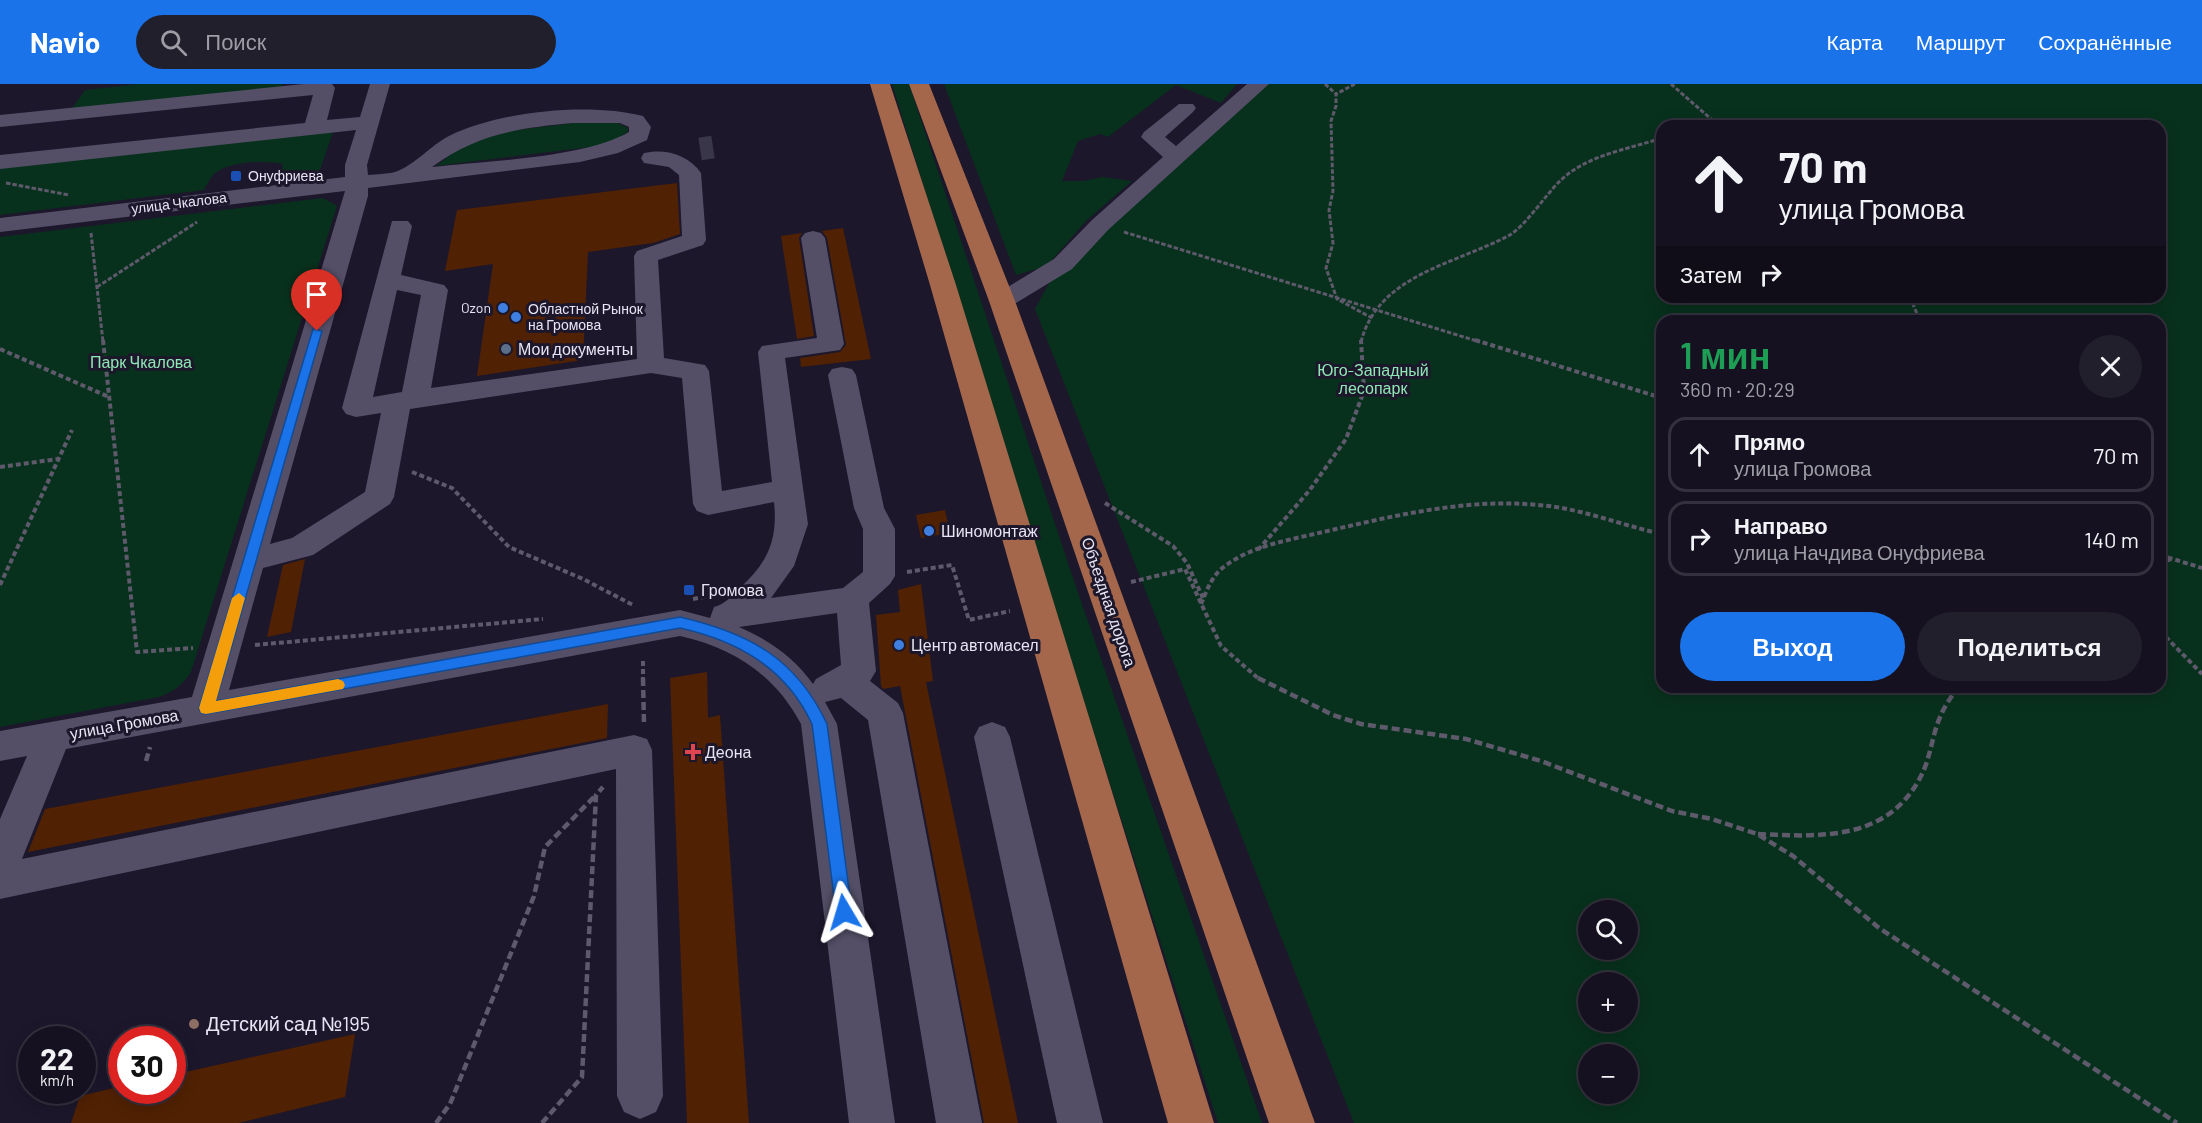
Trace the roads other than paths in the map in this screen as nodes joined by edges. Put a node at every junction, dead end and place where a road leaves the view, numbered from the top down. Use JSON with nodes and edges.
{"nodes":[{"id":1,"x":380,"y":84,"type":"edge"},
{"id":2,"x":880,"y":84,"type":"edge"},
{"id":3,"x":919,"y":84,"type":"edge"},
{"id":4,"x":1259,"y":84,"type":"edge"},
{"id":5,"x":1186,"y":108,"type":"dead end"},
{"id":6,"x":0,"y":121,"type":"edge"},
{"id":7,"x":370,"y":122,"type":"junction"},
{"id":8,"x":314,"y":128,"type":"junction"},
{"id":9,"x":696,"y":154,"type":"tunnel mouth"},
{"id":10,"x":1176,"y":157,"type":"junction"},
{"id":11,"x":652,"y":158,"type":"junction"},
{"id":12,"x":558,"y":159,"type":"junction"},
{"id":13,"x":0,"y":162,"type":"edge"},
{"id":14,"x":403,"y":177,"type":"junction"},
{"id":15,"x":357,"y":182,"type":"junction"},
{"id":16,"x":0,"y":225,"type":"edge"},
{"id":17,"x":813,"y":238,"type":"dead end"},
{"id":18,"x":374,"y":246,"type":"junction"},
{"id":19,"x":387,"y":280,"type":"junction"},
{"id":20,"x":1002,"y":301,"type":"junction"},
{"id":21,"x":651,"y":365,"type":"junction"},
{"id":22,"x":842,"y":375,"type":"dead end"},
{"id":23,"x":406,"y":401,"type":"junction"},
{"id":24,"x":788,"y":489,"type":"junction"},
{"id":25,"x":250,"y":560,"type":"junction"},
{"id":26,"x":852,"y":599,"type":"junction"},
{"id":27,"x":723,"y":605,"type":"junction"},
{"id":28,"x":682,"y":612,"type":"junction"},
{"id":29,"x":843,"y":680,"type":"junction"},
{"id":30,"x":808,"y":700,"type":"junction"},
{"id":31,"x":206,"y":708,"type":"junction"},
{"id":32,"x":53,"y":737,"type":"junction"},
{"id":33,"x":992,"y":737,"type":"dead end"},
{"id":34,"x":0,"y":746,"type":"edge"},
{"id":35,"x":0,"y":865,"type":"edge"},
{"id":36,"x":0,"y":881,"type":"edge"},
{"id":37,"x":640,"y":1096,"type":"dead end"},
{"id":38,"x":872,"y":1123,"type":"edge"},
{"id":39,"x":959,"y":1123,"type":"edge"},
{"id":40,"x":1080,"y":1123,"type":"edge"},
{"id":41,"x":1191,"y":1123,"type":"edge"},
{"id":42,"x":1292,"y":1123,"type":"edge"}],
"edges":[{"from":1,"to":7,"type":"street"},
{"from":2,"to":41,"type":"main road"},
{"from":3,"to":20,"type":"main road","name":"Объездная дорога"},
{"from":4,"to":10,"type":"street"},
{"from":5,"to":10,"type":"street"},
{"from":6,"to":8,"type":"street"},
{"from":7,"to":8,"type":"street"},
{"from":7,"to":15,"type":"street"},
{"from":8,"to":13,"type":"street"},
{"from":9,"to":11,"type":"street"},
{"from":10,"to":20,"type":"street"},
{"from":11,"to":12,"type":"street"},
{"from":11,"to":21,"type":"street"},
{"from":12,"to":14,"type":"street","name":"улица Чкалова"},
{"from":12,"to":14,"type":"street"},
{"from":14,"to":15,"type":"street","name":"улица Чкалова"},
{"from":15,"to":16,"type":"street","name":"улица Чкалова"},
{"from":15,"to":18,"type":"street"},
{"from":17,"to":24,"type":"street"},
{"from":18,"to":19,"type":"street"},
{"from":18,"to":25,"type":"street"},
{"from":19,"to":23,"type":"street"},
{"from":19,"to":23,"type":"street"},
{"from":20,"to":42,"type":"main road","name":"Объездная дорога"},
{"from":21,"to":23,"type":"street"},
{"from":21,"to":24,"type":"street"},
{"from":22,"to":26,"type":"street"},
{"from":23,"to":25,"type":"street"},
{"from":24,"to":27,"type":"street"},
{"from":25,"to":31,"type":"street"},
{"from":26,"to":27,"type":"street"},
{"from":26,"to":29,"type":"street"},
{"from":27,"to":28,"type":"street"},
{"from":28,"to":30,"type":"street","name":"улица Громова"},
{"from":28,"to":31,"type":"street","name":"улица Громова"},
{"from":29,"to":30,"type":"street"},
{"from":29,"to":39,"type":"street"},
{"from":30,"to":38,"type":"street","name":"улица Громова"},
{"from":31,"to":32,"type":"street","name":"улица Громова"},
{"from":32,"to":34,"type":"street","name":"улица Громова"},
{"from":32,"to":35,"type":"street"},
{"from":33,"to":40,"type":"street"},
{"from":36,"to":37,"type":"street"}]}
